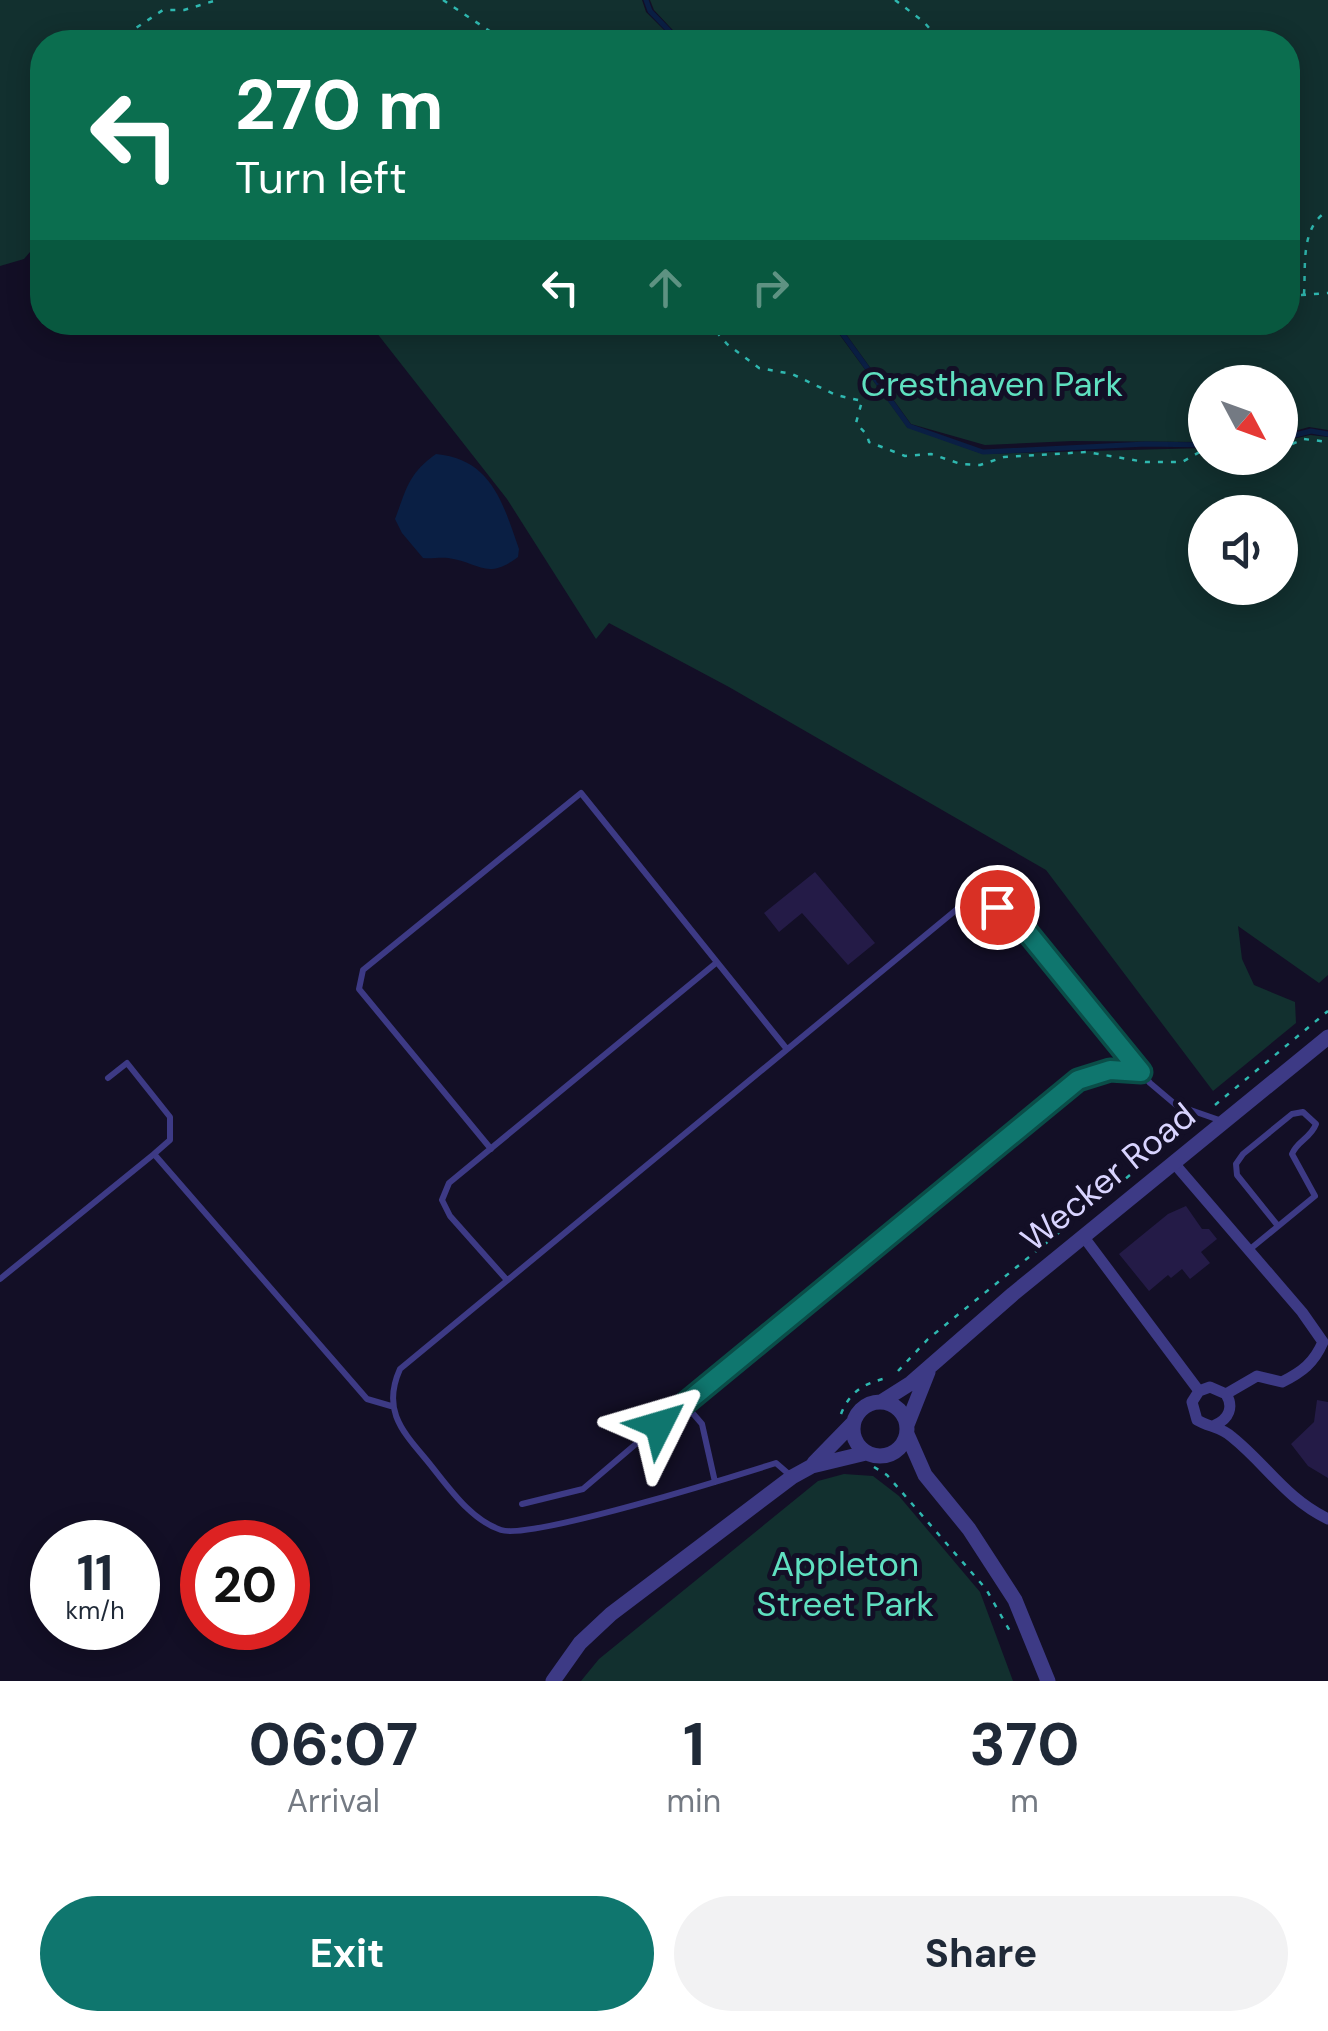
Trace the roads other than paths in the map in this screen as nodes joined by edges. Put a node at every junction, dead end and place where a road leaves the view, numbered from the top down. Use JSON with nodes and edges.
{"nodes":[{"id":1,"x":716,"y":963,"type":"junction"},
{"id":2,"x":1328,"y":1037,"type":"edge"},
{"id":3,"x":786,"y":1048,"type":"junction"},
{"id":4,"x":1141,"y":1072,"type":"junction"},
{"id":5,"x":108,"y":1078,"type":"dead end"},
{"id":6,"x":1224,"y":1122,"type":"junction"},
{"id":7,"x":490,"y":1149,"type":"junction"},
{"id":8,"x":154,"y":1154,"type":"junction"},
{"id":9,"x":1174,"y":1162,"type":"junction"},
{"id":10,"x":1278,"y":1226,"type":"junction"},
{"id":11,"x":1083,"y":1236,"type":"junction"},
{"id":12,"x":1248,"y":1251,"type":"junction"},
{"id":13,"x":0,"y":1278,"type":"edge"},
{"id":14,"x":506,"y":1278,"type":"junction"},
{"id":15,"x":929,"y":1368,"type":"junction"},
{"id":16,"x":1199,"y":1391,"type":"junction"},
{"id":17,"x":1226,"y":1394,"type":"junction"},
{"id":18,"x":881,"y":1402,"type":"junction"},
{"id":19,"x":684,"y":1404,"type":"junction"},
{"id":20,"x":391,"y":1406,"type":"junction"},
{"id":21,"x":853,"y":1423,"type":"junction"},
{"id":22,"x":1215,"y":1425,"type":"junction"},
{"id":23,"x":907,"y":1430,"type":"junction"},
{"id":24,"x":874,"y":1455,"type":"junction"},
{"id":25,"x":812,"y":1466,"type":"junction"},
{"id":26,"x":792,"y":1476,"type":"junction"},
{"id":27,"x":924,"y":1476,"type":"junction"},
{"id":28,"x":715,"y":1482,"type":"junction"},
{"id":29,"x":522,"y":1504,"type":"dead end"},
{"id":30,"x":1328,"y":1519,"type":"edge"},
{"id":31,"x":553,"y":1681,"type":"edge"},
{"id":32,"x":1048,"y":1681,"type":"edge"}],
"edges":[{"from":1,"to":3,"type":"lane"},
{"from":1,"to":7,"type":"lane"},
{"from":1,"to":7,"type":"lane"},
{"from":2,"to":6,"type":"street","name":"Wecker Road"},
{"from":3,"to":4,"type":"lane"},
{"from":3,"to":14,"type":"lane"},
{"from":4,"to":6,"type":"lane"},
{"from":4,"to":19,"type":"lane"},
{"from":5,"to":8,"type":"lane"},
{"from":6,"to":9,"type":"street","name":"Wecker Road"},
{"from":7,"to":14,"type":"lane"},
{"from":8,"to":13,"type":"lane"},
{"from":8,"to":20,"type":"lane"},
{"from":9,"to":11,"type":"street","name":"Wecker Road"},
{"from":9,"to":12,"type":"street"},
{"from":10,"to":10,"type":"lane"},
{"from":10,"to":12,"type":"lane"},
{"from":11,"to":15,"type":"street","name":"Wecker Road"},
{"from":11,"to":16,"type":"street"},
{"from":12,"to":17,"type":"street"},
{"from":14,"to":20,"type":"lane"},
{"from":15,"to":18,"type":"street","name":"Wecker Road"},
{"from":15,"to":23,"type":"street","name":"Wecker Road"},
{"from":16,"to":17,"type":"street"},
{"from":16,"to":22,"type":"street"},
{"from":17,"to":22,"type":"street"},
{"from":18,"to":21,"type":"street","name":"Wecker Road"},
{"from":18,"to":23,"type":"street"},
{"from":19,"to":28,"type":"lane"},
{"from":19,"to":29,"type":"lane"},
{"from":20,"to":28,"type":"lane"},
{"from":21,"to":24,"type":"street"},
{"from":21,"to":25,"type":"street","name":"Wecker Road"},
{"from":22,"to":30,"type":"street"},
{"from":23,"to":24,"type":"street","name":"Wecker Road"},
{"from":23,"to":27,"type":"street"},
{"from":24,"to":25,"type":"street","name":"Wecker Road"},
{"from":24,"to":27,"type":"street"},
{"from":25,"to":26,"type":"street","name":"Wecker Road"},
{"from":26,"to":28,"type":"lane"},
{"from":26,"to":31,"type":"street","name":"Wecker Road"},
{"from":27,"to":32,"type":"street"}]}
